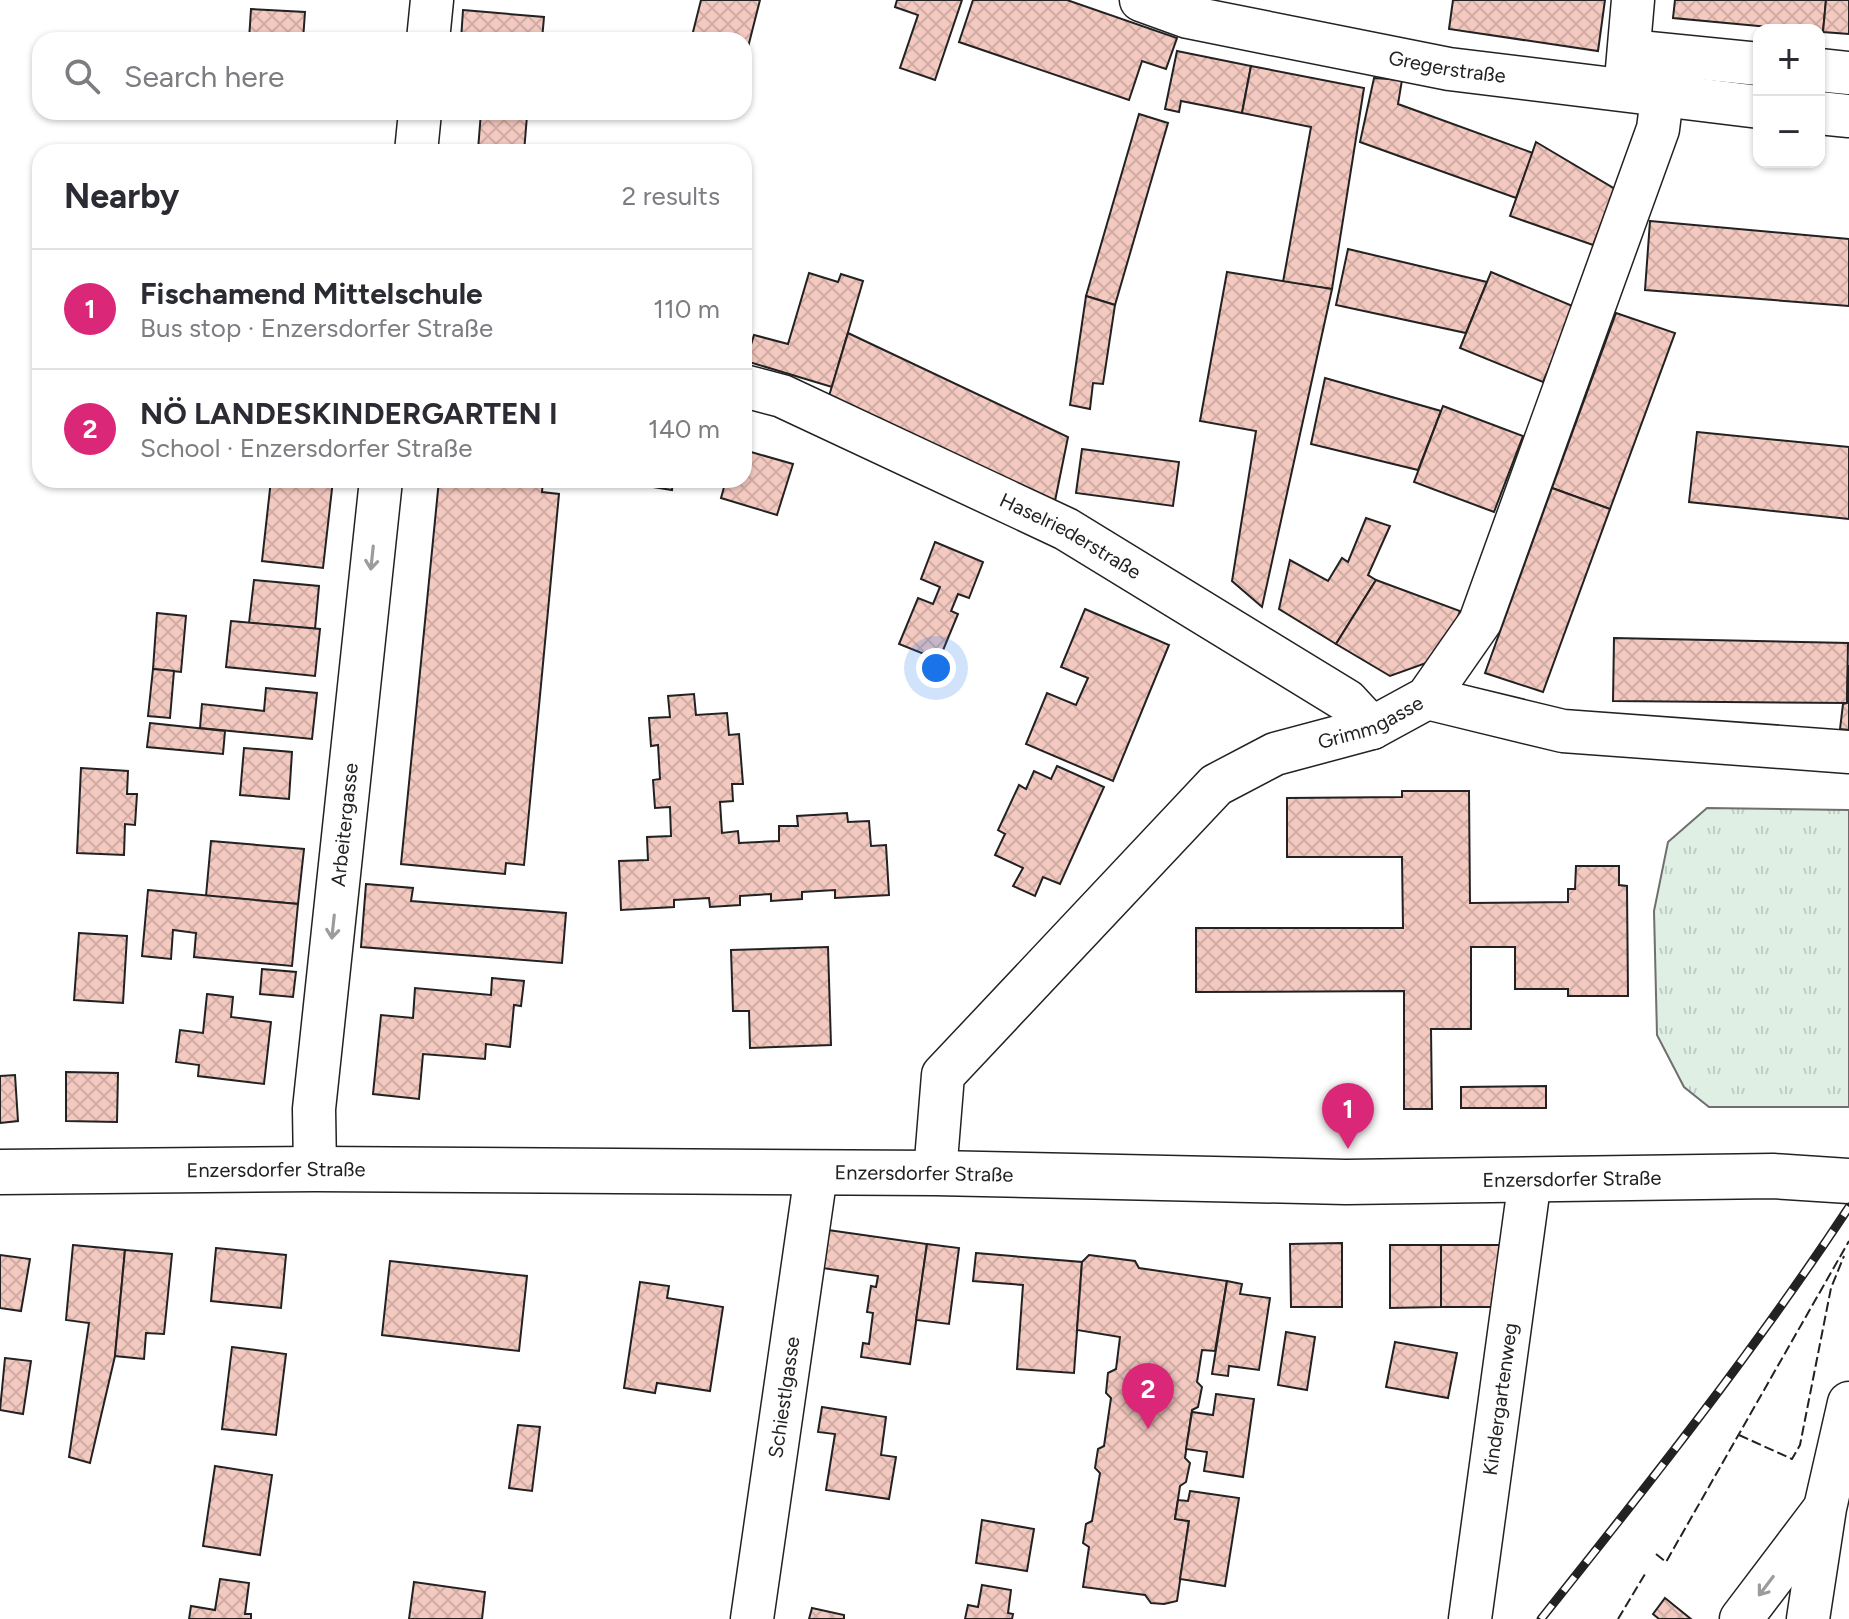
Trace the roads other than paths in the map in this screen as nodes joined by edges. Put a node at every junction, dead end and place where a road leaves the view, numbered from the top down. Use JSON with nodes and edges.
{"nodes":[{"id":1,"x":432,"y":0,"type":"edge"},
{"id":2,"x":1141,"y":0,"type":"edge"},
{"id":3,"x":1633,"y":0,"type":"edge"},
{"id":4,"x":429,"y":32,"type":"edge"},
{"id":5,"x":1629,"y":51,"type":"junction"},
{"id":6,"x":1753,"y":63,"type":"edge"},
{"id":7,"x":1825,"y":71,"type":"edge"},
{"id":8,"x":1849,"y":73,"type":"edge"},
{"id":9,"x":1644,"y":95,"type":"junction"},
{"id":10,"x":1753,"y":106,"type":"edge"},
{"id":11,"x":1825,"y":114,"type":"edge"},
{"id":12,"x":1849,"y":116,"type":"edge"},
{"id":13,"x":419,"y":120,"type":"edge"},
{"id":14,"x":417,"y":144,"type":"edge"},
{"id":15,"x":752,"y":388,"type":"edge"},
{"id":16,"x":380,"y":488,"type":"edge"},
{"id":17,"x":1427,"y":698,"type":"junction"},
{"id":18,"x":1372,"y":728,"type":"junction"},
{"id":19,"x":1849,"y":752,"type":"edge"},
{"id":20,"x":315,"y":1169,"type":"junction"},
{"id":21,"x":0,"y":1172,"type":"edge"},
{"id":22,"x":935,"y":1173,"type":"junction"},
{"id":23,"x":816,"y":1174,"type":"junction"},
{"id":24,"x":1530,"y":1179,"type":"junction"},
{"id":25,"x":1849,"y":1181,"type":"edge"},
{"id":26,"x":1849,"y":1403,"type":"edge"},
{"id":27,"x":1825,"y":1508,"type":"junction"},
{"id":28,"x":752,"y":1619,"type":"edge"},
{"id":29,"x":1470,"y":1619,"type":"edge"},
{"id":30,"x":1741,"y":1619,"type":"edge"},
{"id":31,"x":1808,"y":1619,"type":"edge"}],
"edges":[{"from":1,"to":4,"type":"street"},
{"from":2,"to":9,"type":"street","name":"Gregerstraße"},
{"from":3,"to":5,"type":"street","name":"Grimmgasse"},
{"from":5,"to":6,"type":"street"},
{"from":5,"to":9,"type":"street","name":"Grimmgasse"},
{"from":7,"to":8,"type":"street"},
{"from":9,"to":10,"type":"street","name":"Gregerstraße"},
{"from":9,"to":17,"type":"street","name":"Grimmgasse"},
{"from":11,"to":12,"type":"street"},
{"from":13,"to":14,"type":"street"},
{"from":15,"to":18,"type":"street","name":"Haselriederstraße"},
{"from":16,"to":20,"type":"street","name":"Arbeitergasse","one_way":true},
{"from":17,"to":18,"type":"street","name":"Grimmgasse"},
{"from":17,"to":19,"type":"street"},
{"from":18,"to":22,"type":"street","name":"Grimmgasse"},
{"from":20,"to":21,"type":"main road","name":"Enzersdorfer Straße"},
{"from":20,"to":23,"type":"main road","name":"Enzersdorfer Straße"},
{"from":22,"to":23,"type":"main road","name":"Enzersdorfer Straße"},
{"from":22,"to":24,"type":"main road","name":"Enzersdorfer Straße"},
{"from":23,"to":28,"type":"street","name":"Schiestlgasse"},
{"from":24,"to":25,"type":"main road","name":"Enzersdorfer Straße"},
{"from":24,"to":29,"type":"street","name":"Kindergartenweg"},
{"from":26,"to":27,"type":"street"},
{"from":27,"to":30,"type":"street","one_way":true},
{"from":27,"to":31,"type":"street"}]}
